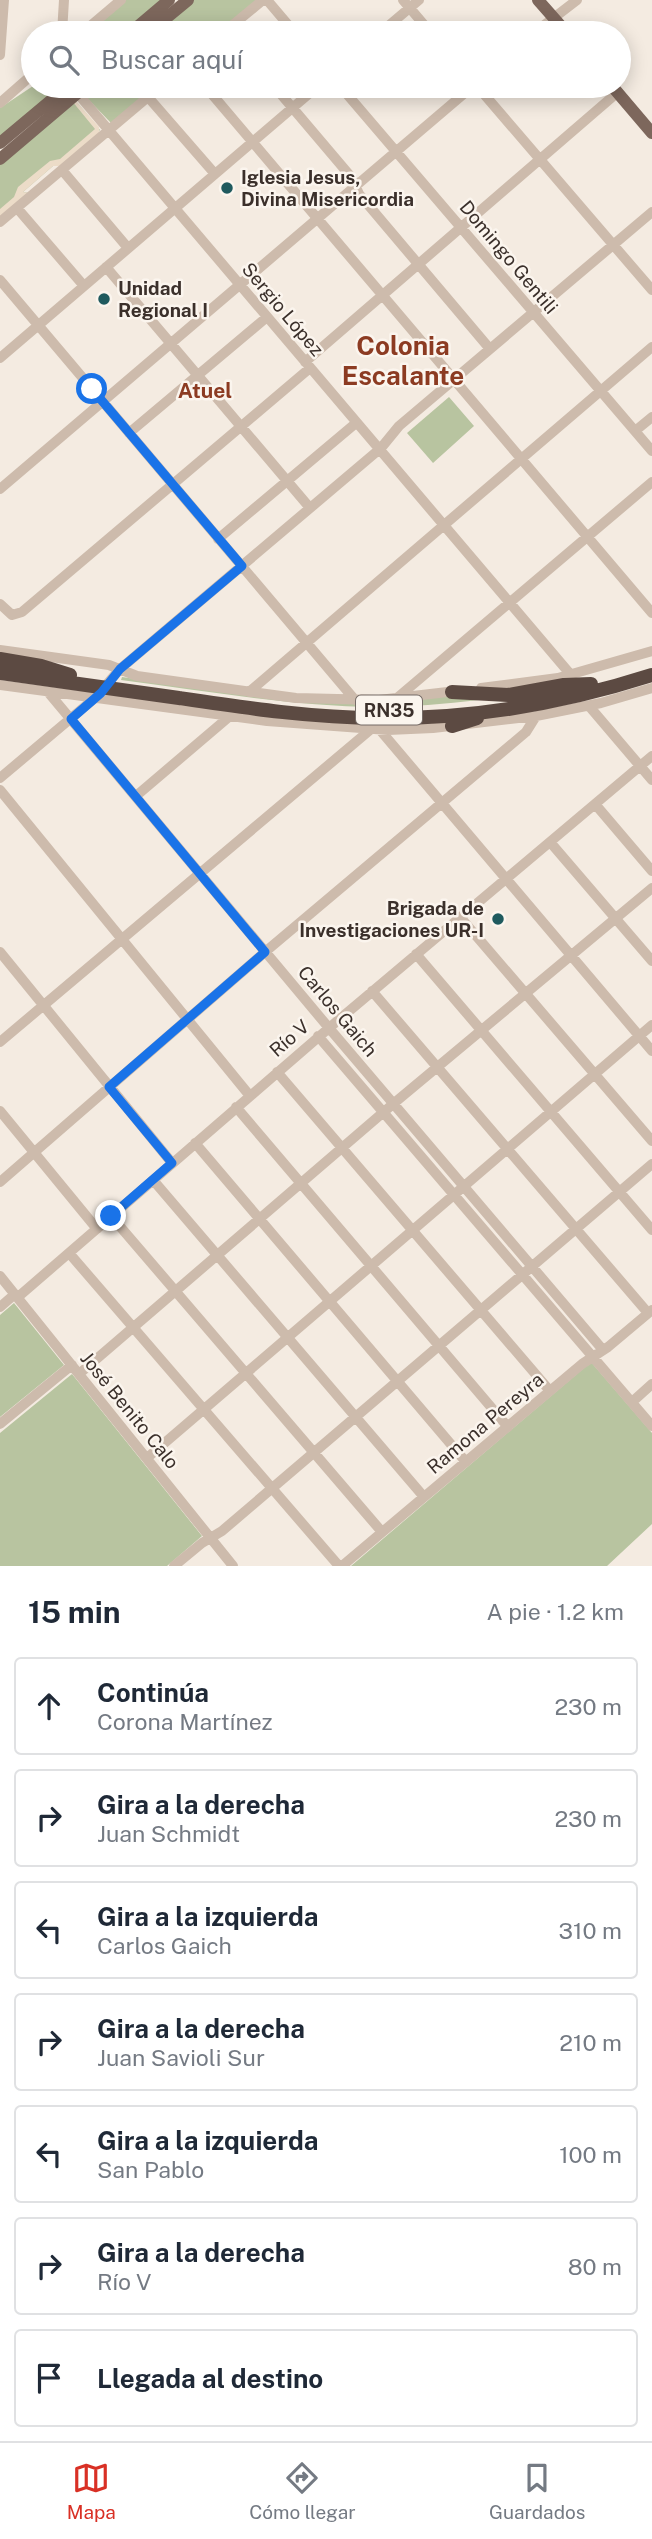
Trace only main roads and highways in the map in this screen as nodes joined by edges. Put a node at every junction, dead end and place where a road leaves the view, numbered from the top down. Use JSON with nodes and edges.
{"nodes":[{"id":1,"x":169,"y":0,"type":"edge"},
{"id":2,"x":188,"y":0,"type":"edge"},
{"id":3,"x":538,"y":0,"type":"edge"},
{"id":4,"x":144,"y":21,"type":"edge"},
{"id":5,"x":163,"y":21,"type":"edge"},
{"id":6,"x":557,"y":21,"type":"edge"},
{"id":7,"x":62,"y":98,"type":"edge"},
{"id":8,"x":65,"y":98,"type":"edge"},
{"id":9,"x":623,"y":98,"type":"edge"},
{"id":10,"x":652,"y":132,"type":"edge"},
{"id":11,"x":0,"y":143,"type":"edge"},
{"id":12,"x":0,"y":159,"type":"edge"},
{"id":13,"x":0,"y":659,"type":"edge"},
{"id":14,"x":0,"y":665,"type":"edge"},
{"id":15,"x":652,"y":667,"type":"edge"},
{"id":16,"x":70,"y":675,"type":"junction"},
{"id":17,"x":652,"y":675,"type":"edge"},
{"id":18,"x":0,"y":676,"type":"edge"},
{"id":19,"x":108,"y":684,"type":"junction"},
{"id":20,"x":591,"y":684,"type":"junction"},
{"id":21,"x":452,"y":692,"type":"road end"},
{"id":22,"x":141,"y":693,"type":"junction"},
{"id":23,"x":550,"y":701,"type":"junction"},
{"id":24,"x":267,"y":721,"type":"road end"},
{"id":25,"x":452,"y":726,"type":"road end"}],
"edges":[{"from":1,"to":4,"type":"main road"},
{"from":2,"to":5,"type":"main road"},
{"from":3,"to":6,"type":"main road"},
{"from":7,"to":11,"type":"main road"},
{"from":8,"to":12,"type":"main road"},
{"from":9,"to":10,"type":"main road"},
{"from":13,"to":16,"type":"highway"},
{"from":14,"to":16,"type":"highway","number":"RN35"},
{"from":15,"to":20,"type":"highway","number":"RN35"},
{"from":16,"to":19,"type":"highway","number":"RN35"},
{"from":17,"to":23,"type":"highway","number":"RN35"},
{"from":18,"to":19,"type":"highway","number":"RN35"},
{"from":19,"to":20,"type":"highway","number":"RN35"},
{"from":19,"to":22,"type":"highway","number":"RN35"},
{"from":20,"to":21,"type":"highway"},
{"from":22,"to":23,"type":"highway","number":"RN35"},
{"from":22,"to":24,"type":"highway"},
{"from":23,"to":25,"type":"highway"}]}
